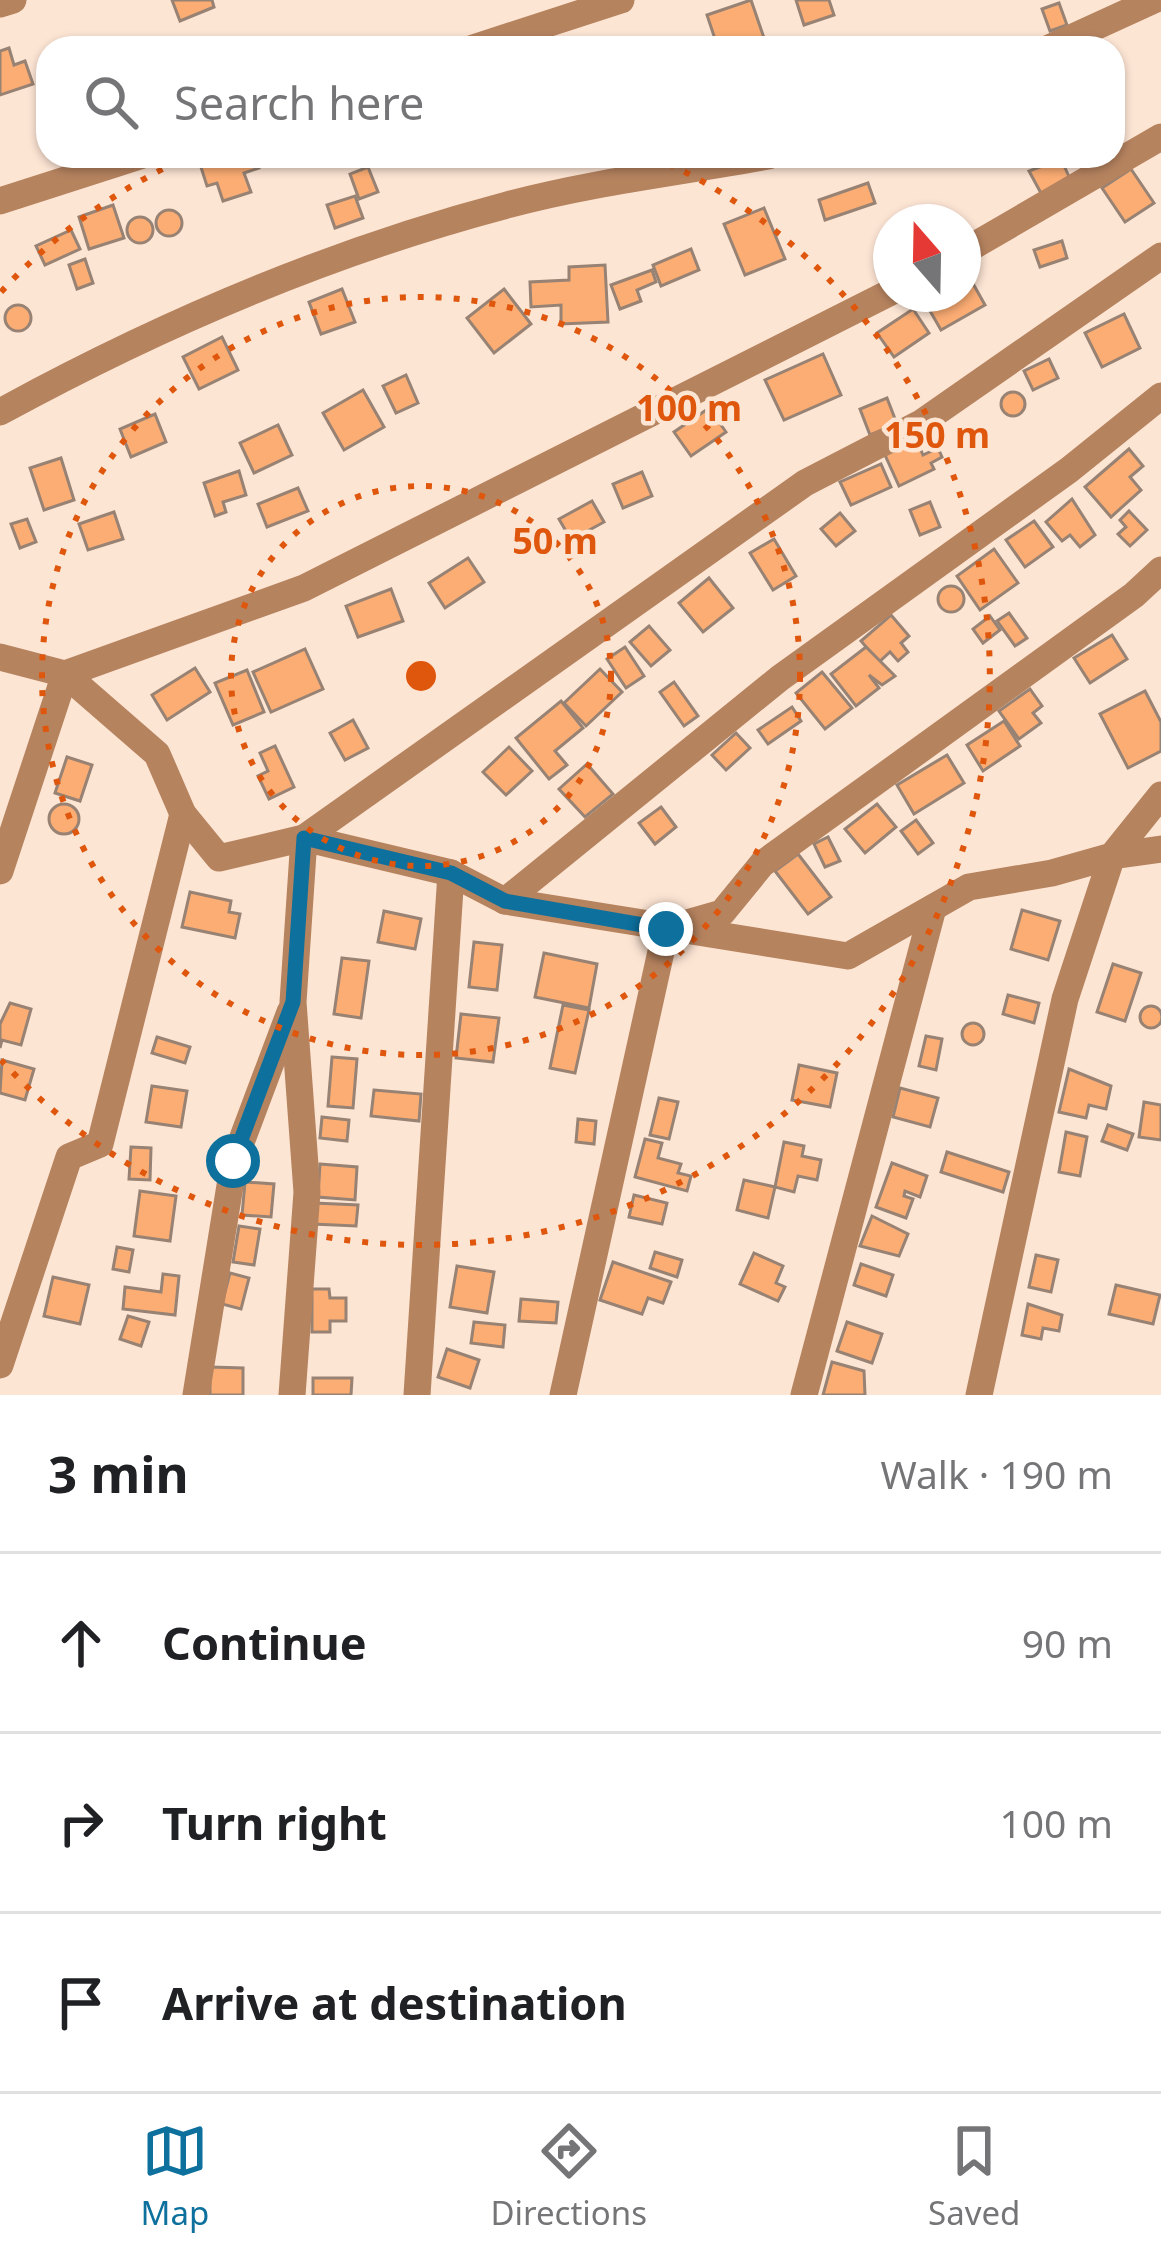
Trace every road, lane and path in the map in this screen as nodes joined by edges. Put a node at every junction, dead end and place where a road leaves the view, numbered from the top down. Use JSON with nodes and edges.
{"nodes":[{"id":1,"x":13,"y":0,"type":"edge"},
{"id":2,"x":622,"y":0,"type":"edge"},
{"id":3,"x":1154,"y":0,"type":"edge"},
{"id":4,"x":0,"y":4,"type":"edge"},
{"id":5,"x":510,"y":36,"type":"edge"},
{"id":6,"x":1075,"y":36,"type":"edge"},
{"id":7,"x":1161,"y":137,"type":"edge"},
{"id":8,"x":1125,"y":158,"type":"edge"},
{"id":9,"x":103,"y":168,"type":"edge"},
{"id":10,"x":703,"y":168,"type":"edge"},
{"id":11,"x":1108,"y":168,"type":"edge"},
{"id":12,"x":0,"y":201,"type":"edge"},
{"id":13,"x":981,"y":242,"type":"edge"},
{"id":14,"x":1161,"y":256,"type":"edge"},
{"id":15,"x":873,"y":301,"type":"edge"},
{"id":16,"x":1161,"y":396,"type":"edge"},
{"id":17,"x":0,"y":412,"type":"edge"},
{"id":18,"x":1161,"y":570,"type":"edge"},
{"id":19,"x":0,"y":657,"type":"edge"},
{"id":20,"x":65,"y":674,"type":"junction"},
{"id":21,"x":1161,"y":795,"type":"edge"},
{"id":22,"x":183,"y":814,"type":"junction"},
{"id":23,"x":304,"y":838,"type":"junction"},
{"id":24,"x":1161,"y":849,"type":"edge"},
{"id":25,"x":1112,"y":856,"type":"junction"},
{"id":26,"x":0,"y":871,"type":"edge"},
{"id":27,"x":451,"y":873,"type":"junction"},
{"id":28,"x":505,"y":901,"type":"junction"},
{"id":29,"x":933,"y":908,"type":"junction"},
{"id":30,"x":666,"y":929,"type":"junction"},
{"id":31,"x":293,"y":1002,"type":"junction"},
{"id":32,"x":0,"y":1365,"type":"edge"},
{"id":33,"x":196,"y":1395,"type":"edge"},
{"id":34,"x":292,"y":1395,"type":"edge"},
{"id":35,"x":417,"y":1395,"type":"edge"},
{"id":36,"x":563,"y":1395,"type":"edge"},
{"id":37,"x":804,"y":1395,"type":"edge"},
{"id":38,"x":979,"y":1395,"type":"edge"}],
"edges":[{"from":1,"to":4,"type":"street"},
{"from":2,"to":5,"type":"street"},
{"from":3,"to":6,"type":"street"},
{"from":7,"to":8,"type":"street"},
{"from":9,"to":12,"type":"street"},
{"from":10,"to":17,"type":"street"},
{"from":11,"to":13,"type":"street"},
{"from":14,"to":23,"type":"street"},
{"from":15,"to":20,"type":"street"},
{"from":16,"to":28,"type":"street"},
{"from":18,"to":30,"type":"street"},
{"from":19,"to":20,"type":"street"},
{"from":20,"to":22,"type":"street"},
{"from":20,"to":26,"type":"street"},
{"from":21,"to":25,"type":"street"},
{"from":22,"to":23,"type":"street"},
{"from":22,"to":32,"type":"street"},
{"from":23,"to":27,"type":"street"},
{"from":23,"to":31,"type":"street"},
{"from":24,"to":25,"type":"street"},
{"from":25,"to":29,"type":"street"},
{"from":25,"to":38,"type":"street"},
{"from":27,"to":28,"type":"street"},
{"from":27,"to":35,"type":"street"},
{"from":28,"to":30,"type":"street"},
{"from":29,"to":30,"type":"street"},
{"from":29,"to":37,"type":"street"},
{"from":30,"to":36,"type":"street"},
{"from":31,"to":33,"type":"street"},
{"from":31,"to":34,"type":"street"}]}
